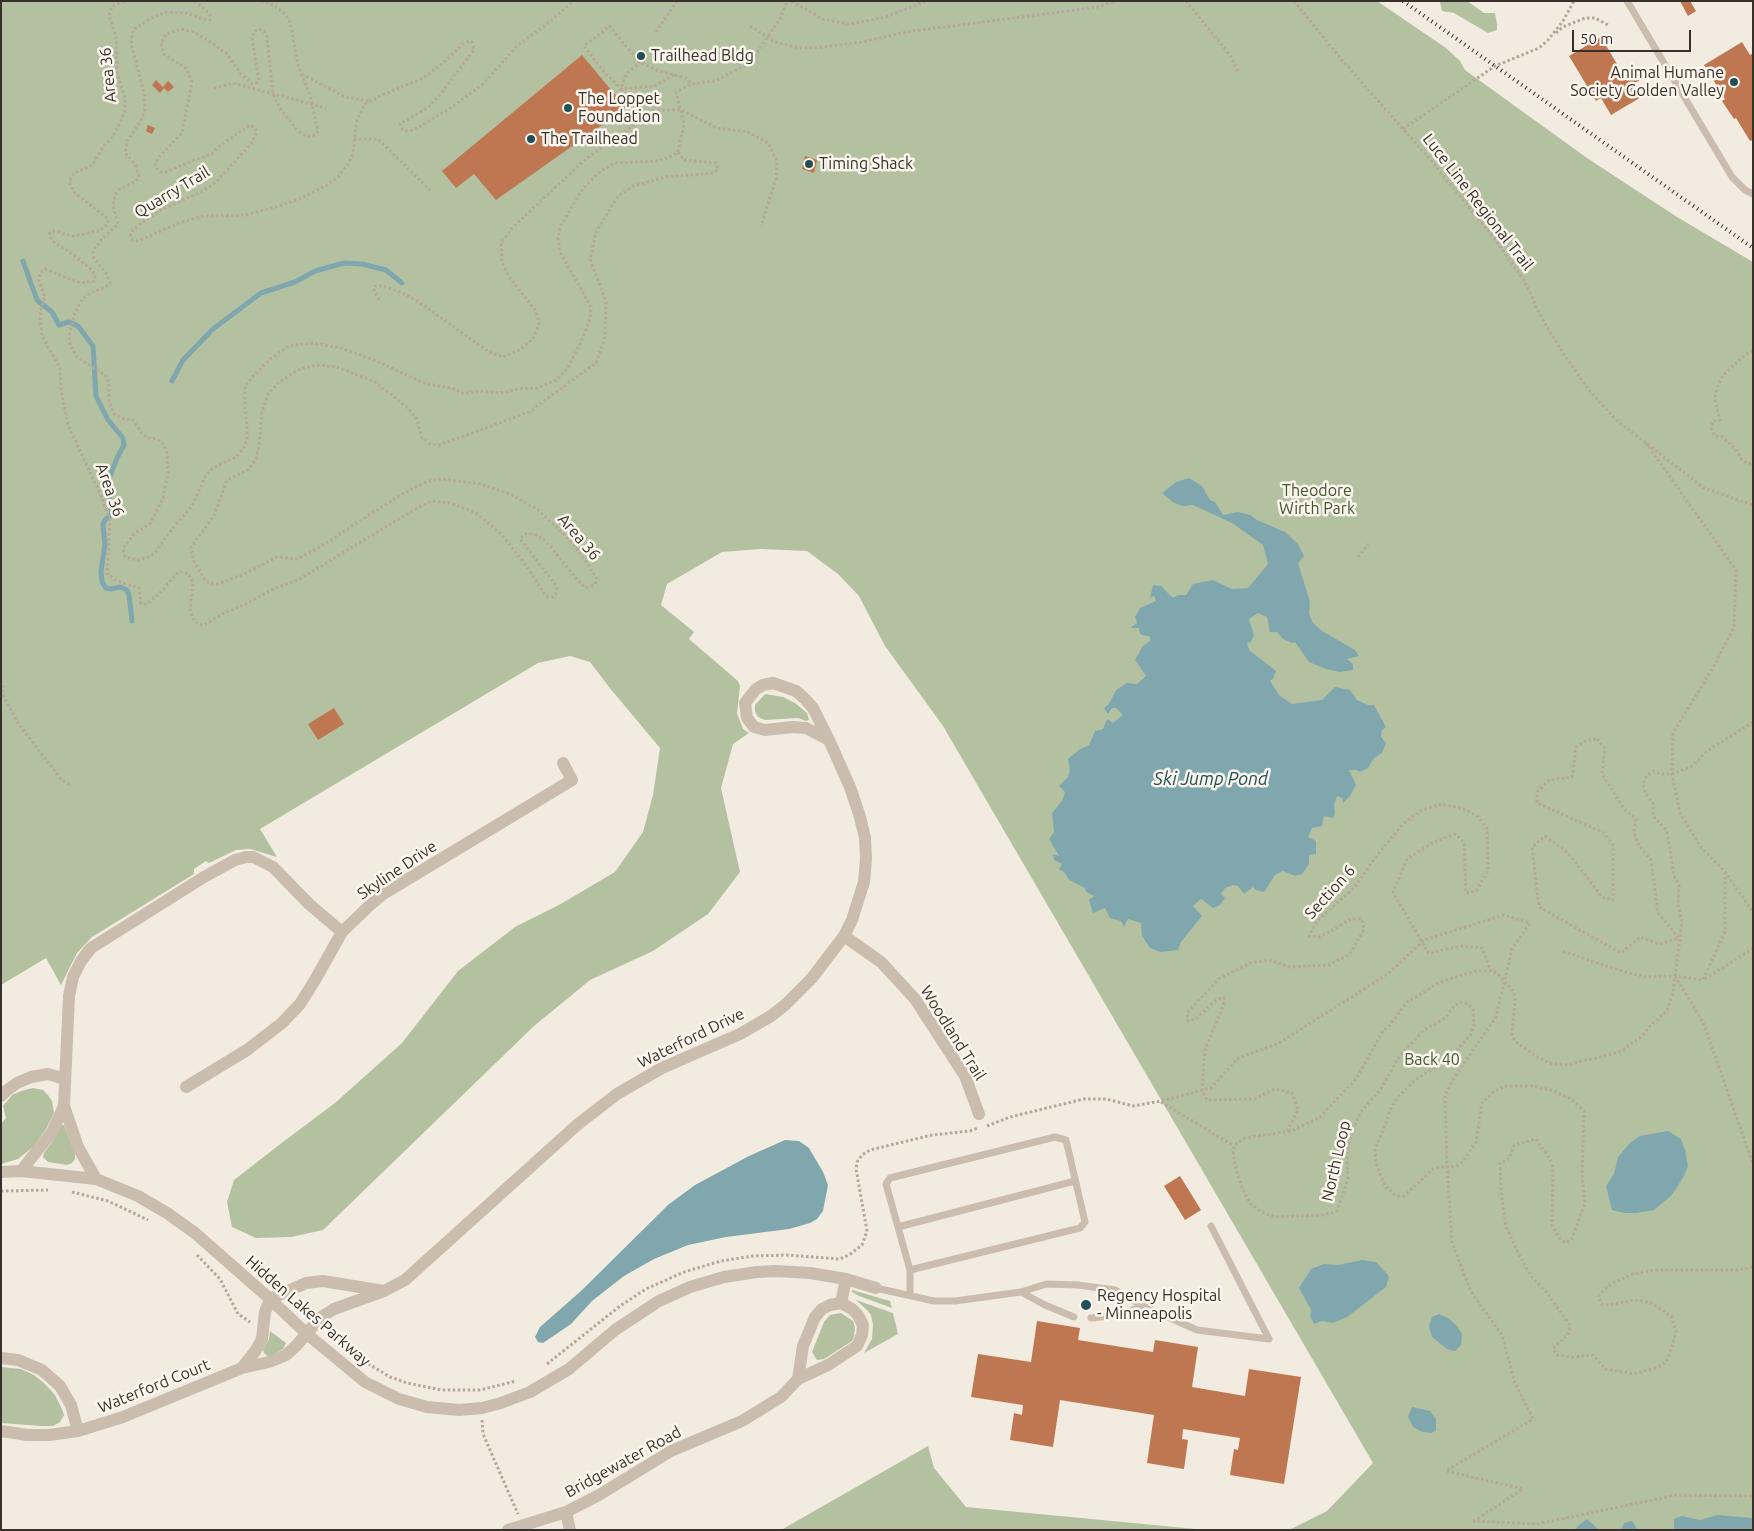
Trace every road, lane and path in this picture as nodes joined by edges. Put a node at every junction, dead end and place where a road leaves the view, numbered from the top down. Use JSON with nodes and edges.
{"nodes":[{"id":1,"x":124,"y":1,"type":"edge"},
{"id":2,"x":195,"y":1,"type":"edge"},
{"id":3,"x":261,"y":1,"type":"edge"},
{"id":4,"x":573,"y":1,"type":"edge"},
{"id":5,"x":677,"y":1,"type":"edge"},
{"id":6,"x":787,"y":1,"type":"edge"},
{"id":7,"x":792,"y":1,"type":"edge"},
{"id":8,"x":926,"y":1,"type":"edge"},
{"id":9,"x":1115,"y":1,"type":"edge"},
{"id":10,"x":1186,"y":1,"type":"edge"},
{"id":11,"x":1294,"y":1,"type":"edge"},
{"id":12,"x":1574,"y":1,"type":"edge"},
{"id":13,"x":1627,"y":1,"type":"edge"},
{"id":14,"x":750,"y":26,"type":"dead end"},
{"id":15,"x":1610,"y":26,"type":"dead end"},
{"id":16,"x":656,"y":32,"type":"dead end"},
{"id":17,"x":767,"y":38,"type":"junction"},
{"id":18,"x":1548,"y":40,"type":"junction"},
{"id":19,"x":642,"y":61,"type":"junction"},
{"id":20,"x":1238,"y":72,"type":"dead end"},
{"id":21,"x":301,"y":74,"type":"junction"},
{"id":22,"x":674,"y":75,"type":"junction"},
{"id":23,"x":692,"y":84,"type":"junction"},
{"id":24,"x":214,"y":88,"type":"dead end"},
{"id":25,"x":621,"y":89,"type":"junction"},
{"id":26,"x":273,"y":94,"type":"junction"},
{"id":27,"x":370,"y":101,"type":"junction"},
{"id":28,"x":312,"y":104,"type":"junction"},
{"id":29,"x":326,"y":108,"type":"dead end"},
{"id":30,"x":680,"y":110,"type":"junction"},
{"id":31,"x":645,"y":118,"type":"junction"},
{"id":32,"x":1403,"y":129,"type":"junction"},
{"id":33,"x":354,"y":139,"type":"junction"},
{"id":34,"x":678,"y":152,"type":"junction"},
{"id":35,"x":431,"y":191,"type":"dead end"},
{"id":36,"x":1753,"y":194,"type":"edge"},
{"id":37,"x":760,"y":226,"type":"dead end"},
{"id":38,"x":379,"y":300,"type":"dead end"},
{"id":39,"x":1753,"y":351,"type":"edge"},
{"id":40,"x":1643,"y":440,"type":"junction"},
{"id":41,"x":1753,"y":462,"type":"edge"},
{"id":42,"x":1753,"y":505,"type":"edge"},
{"id":43,"x":1368,"y":544,"type":"dead end"},
{"id":44,"x":1358,"y":557,"type":"dead end"},
{"id":45,"x":1753,"y":634,"type":"edge"},
{"id":46,"x":1753,"y":643,"type":"edge"},
{"id":47,"x":1,"y":680,"type":"edge"},
{"id":48,"x":1,"y":697,"type":"edge"},
{"id":49,"x":7,"y":703,"type":"junction"},
{"id":50,"x":1753,"y":722,"type":"edge"},
{"id":51,"x":829,"y":740,"type":"junction"},
{"id":52,"x":563,"y":763,"type":"dead end"},
{"id":53,"x":1672,"y":774,"type":"junction"},
{"id":54,"x":72,"y":786,"type":"dead end"},
{"id":55,"x":1725,"y":872,"type":"junction"},
{"id":56,"x":1753,"y":912,"type":"edge"},
{"id":57,"x":342,"y":932,"type":"junction"},
{"id":58,"x":844,"y":936,"type":"junction"},
{"id":59,"x":1679,"y":938,"type":"junction"},
{"id":60,"x":1753,"y":948,"type":"edge"},
{"id":61,"x":1563,"y":952,"type":"dead end"},
{"id":62,"x":1491,"y":971,"type":"junction"},
{"id":63,"x":1674,"y":976,"type":"junction"},
{"id":64,"x":1703,"y":980,"type":"junction"},
{"id":65,"x":1504,"y":981,"type":"junction"},
{"id":66,"x":65,"y":1079,"type":"junction"},
{"id":67,"x":186,"y":1087,"type":"dead end"},
{"id":68,"x":1202,"y":1091,"type":"junction"},
{"id":69,"x":1,"y":1096,"type":"edge"},
{"id":70,"x":1160,"y":1102,"type":"junction"},
{"id":71,"x":64,"y":1106,"type":"junction"},
{"id":72,"x":979,"y":1114,"type":"dead end"},
{"id":73,"x":992,"y":1124,"type":"dead end"},
{"id":74,"x":1286,"y":1132,"type":"junction"},
{"id":75,"x":1234,"y":1146,"type":"junction"},
{"id":76,"x":1753,"y":1164,"type":"edge"},
{"id":77,"x":1447,"y":1167,"type":"junction"},
{"id":78,"x":21,"y":1171,"type":"junction"},
{"id":79,"x":1,"y":1172,"type":"edge"},
{"id":80,"x":96,"y":1180,"type":"junction"},
{"id":81,"x":1075,"y":1181,"type":"junction"},
{"id":82,"x":1,"y":1190,"type":"edge"},
{"id":83,"x":58,"y":1190,"type":"dead end"},
{"id":84,"x":65,"y":1191,"type":"dead end"},
{"id":85,"x":154,"y":1223,"type":"dead end"},
{"id":86,"x":1212,"y":1226,"type":"dead end"},
{"id":87,"x":898,"y":1228,"type":"junction"},
{"id":88,"x":193,"y":1251,"type":"dead end"},
{"id":89,"x":1753,"y":1267,"type":"edge"},
{"id":90,"x":910,"y":1270,"type":"junction"},
{"id":91,"x":846,"y":1279,"type":"junction"},
{"id":92,"x":876,"y":1288,"type":"joint"},
{"id":93,"x":384,"y":1291,"type":"junction"},
{"id":94,"x":1022,"y":1292,"type":"junction"},
{"id":95,"x":910,"y":1296,"type":"junction"},
{"id":96,"x":270,"y":1299,"type":"junction"},
{"id":97,"x":841,"y":1303,"type":"junction"},
{"id":98,"x":1142,"y":1306,"type":"junction"},
{"id":99,"x":1074,"y":1317,"type":"dead end"},
{"id":100,"x":1091,"y":1318,"type":"dead end"},
{"id":101,"x":264,"y":1326,"type":"junction"},
{"id":102,"x":306,"y":1334,"type":"junction"},
{"id":103,"x":1,"y":1358,"type":"edge"},
{"id":104,"x":242,"y":1368,"type":"junction"},
{"id":105,"x":798,"y":1378,"type":"junction"},
{"id":106,"x":480,"y":1390,"type":"dead end"},
{"id":107,"x":482,"y":1408,"type":"junction"},
{"id":108,"x":1,"y":1431,"type":"edge"},
{"id":109,"x":78,"y":1431,"type":"junction"},
{"id":110,"x":1753,"y":1496,"type":"edge"},
{"id":111,"x":566,"y":1512,"type":"junction"},
{"id":112,"x":527,"y":1526,"type":"edge"},
{"id":113,"x":508,"y":1530,"type":"edge"},
{"id":114,"x":570,"y":1530,"type":"edge"}],
"edges":[{"from":1,"to":34,"type":"path","name":"Area 36"},
{"from":2,"to":34,"type":"path","name":"Area 36"},
{"from":3,"to":21,"type":"path"},
{"from":4,"to":27,"type":"path"},
{"from":5,"to":16,"type":"path"},
{"from":6,"to":17,"type":"path"},
{"from":7,"to":8,"type":"path"},
{"from":9,"to":17,"type":"path"},
{"from":10,"to":20,"type":"path"},
{"from":11,"to":32,"type":"path","name":"Luce Line Regional Trail"},
{"from":12,"to":18,"type":"path"},
{"from":13,"to":36,"type":"lane"},
{"from":14,"to":17,"type":"path"},
{"from":15,"to":18,"type":"path"},
{"from":17,"to":23,"type":"path"},
{"from":18,"to":32,"type":"path"},
{"from":19,"to":22,"type":"path"},
{"from":19,"to":25,"type":"path"},
{"from":19,"to":25,"type":"path"},
{"from":21,"to":27,"type":"path"},
{"from":21,"to":28,"type":"path","name":"Quarry Trail"},
{"from":22,"to":23,"type":"path"},
{"from":22,"to":25,"type":"path"},
{"from":23,"to":30,"type":"path"},
{"from":24,"to":26,"type":"path"},
{"from":25,"to":31,"type":"path"},
{"from":26,"to":28,"type":"path"},
{"from":26,"to":28,"type":"path","name":"Quarry Trail"},
{"from":26,"to":33,"type":"path","name":"Quarry Trail"},
{"from":27,"to":33,"type":"path","name":"Quarry Trail"},
{"from":28,"to":29,"type":"path"},
{"from":30,"to":31,"type":"path"},
{"from":30,"to":34,"type":"path"},
{"from":30,"to":37,"type":"path"},
{"from":31,"to":38,"type":"path"},
{"from":32,"to":40,"type":"path","name":"Luce Line Regional Trail"},
{"from":33,"to":35,"type":"path"},
{"from":39,"to":41,"type":"path"},
{"from":40,"to":42,"type":"path","name":"Luce Line Regional Trail"},
{"from":40,"to":53,"type":"path"},
{"from":43,"to":44,"type":"path"},
{"from":45,"to":46,"type":"path"},
{"from":47,"to":49,"type":"path"},
{"from":48,"to":49,"type":"path"},
{"from":49,"to":54,"type":"path"},
{"from":50,"to":53,"type":"path"},
{"from":51,"to":51,"type":"street","name":"Waterford Drive"},
{"from":51,"to":58,"type":"street","name":"Waterford Drive"},
{"from":52,"to":57,"type":"street","name":"Skyline Drive"},
{"from":53,"to":55,"type":"path"},
{"from":53,"to":59,"type":"path"},
{"from":55,"to":56,"type":"path"},
{"from":55,"to":64,"type":"path"},
{"from":57,"to":66,"type":"street"},
{"from":57,"to":67,"type":"street","name":"Skyline Drive"},
{"from":58,"to":72,"type":"street","name":"Woodland Trail"},
{"from":58,"to":93,"type":"street","name":"Waterford Drive"},
{"from":59,"to":59,"type":"path"},
{"from":59,"to":63,"type":"path"},
{"from":60,"to":64,"type":"path"},
{"from":61,"to":63,"type":"path"},
{"from":62,"to":65,"type":"path"},
{"from":62,"to":68,"type":"path","name":"Section 6","bridge":true},
{"from":62,"to":74,"type":"path","name":"North Loop"},
{"from":63,"to":64,"type":"path"},
{"from":63,"to":65,"type":"path"},
{"from":63,"to":76,"type":"path"},
{"from":65,"to":68,"type":"path"},
{"from":65,"to":77,"type":"path"},
{"from":66,"to":69,"type":"street"},
{"from":66,"to":71,"type":"street"},
{"from":68,"to":70,"type":"path"},
{"from":68,"to":74,"type":"path"},
{"from":70,"to":73,"type":"path"},
{"from":70,"to":75,"type":"path"},
{"from":71,"to":78,"type":"street"},
{"from":71,"to":80,"type":"street"},
{"from":74,"to":75,"type":"path","name":"North Loop"},
{"from":75,"to":77,"type":"path","name":"North Loop"},
{"from":77,"to":89,"type":"path","name":"North Loop"},
{"from":77,"to":110,"type":"path"},
{"from":78,"to":79,"type":"street","name":"Hidden Lakes Parkway"},
{"from":78,"to":80,"type":"street","name":"Hidden Lakes Parkway"},
{"from":80,"to":96,"type":"street","name":"Hidden Lakes Parkway"},
{"from":81,"to":87,"type":"lane"},
{"from":81,"to":87,"type":"lane"},
{"from":81,"to":90,"type":"lane"},
{"from":82,"to":83,"type":"path"},
{"from":84,"to":85,"type":"path"},
{"from":86,"to":98,"type":"lane"},
{"from":87,"to":90,"type":"lane"},
{"from":88,"to":101,"type":"path"},
{"from":90,"to":95,"type":"lane"},
{"from":91,"to":92,"type":"street","name":"Hidden Lakes Parkway"},
{"from":91,"to":97,"type":"street"},
{"from":91,"to":107,"type":"street","name":"Hidden Lakes Parkway"},
{"from":92,"to":95,"type":"lane"},
{"from":93,"to":96,"type":"street"},
{"from":93,"to":102,"type":"street","name":"Waterford Drive"},
{"from":94,"to":95,"type":"lane"},
{"from":94,"to":98,"type":"lane"},
{"from":94,"to":99,"type":"lane"},
{"from":96,"to":101,"type":"street"},
{"from":96,"to":102,"type":"street","name":"Hidden Lakes Parkway"},
{"from":97,"to":105,"type":"street"},
{"from":97,"to":105,"type":"street","name":"Bridgewater Road"},
{"from":98,"to":100,"type":"lane"},
{"from":101,"to":104,"type":"street"},
{"from":102,"to":104,"type":"street","name":"Waterford Court"},
{"from":102,"to":107,"type":"street","name":"Hidden Lakes Parkway"},
{"from":103,"to":109,"type":"street"},
{"from":104,"to":109,"type":"street","name":"Waterford Court"},
{"from":105,"to":111,"type":"street","name":"Bridgewater Road"},
{"from":106,"to":107,"type":"path"},
{"from":107,"to":112,"type":"path"},
{"from":108,"to":109,"type":"street","name":"Waterford Court"},
{"from":111,"to":112,"type":"street","name":"Bridgewater Road"},
{"from":111,"to":114,"type":"street"},
{"from":112,"to":113,"type":"street","name":"Bridgewater Road"}]}
